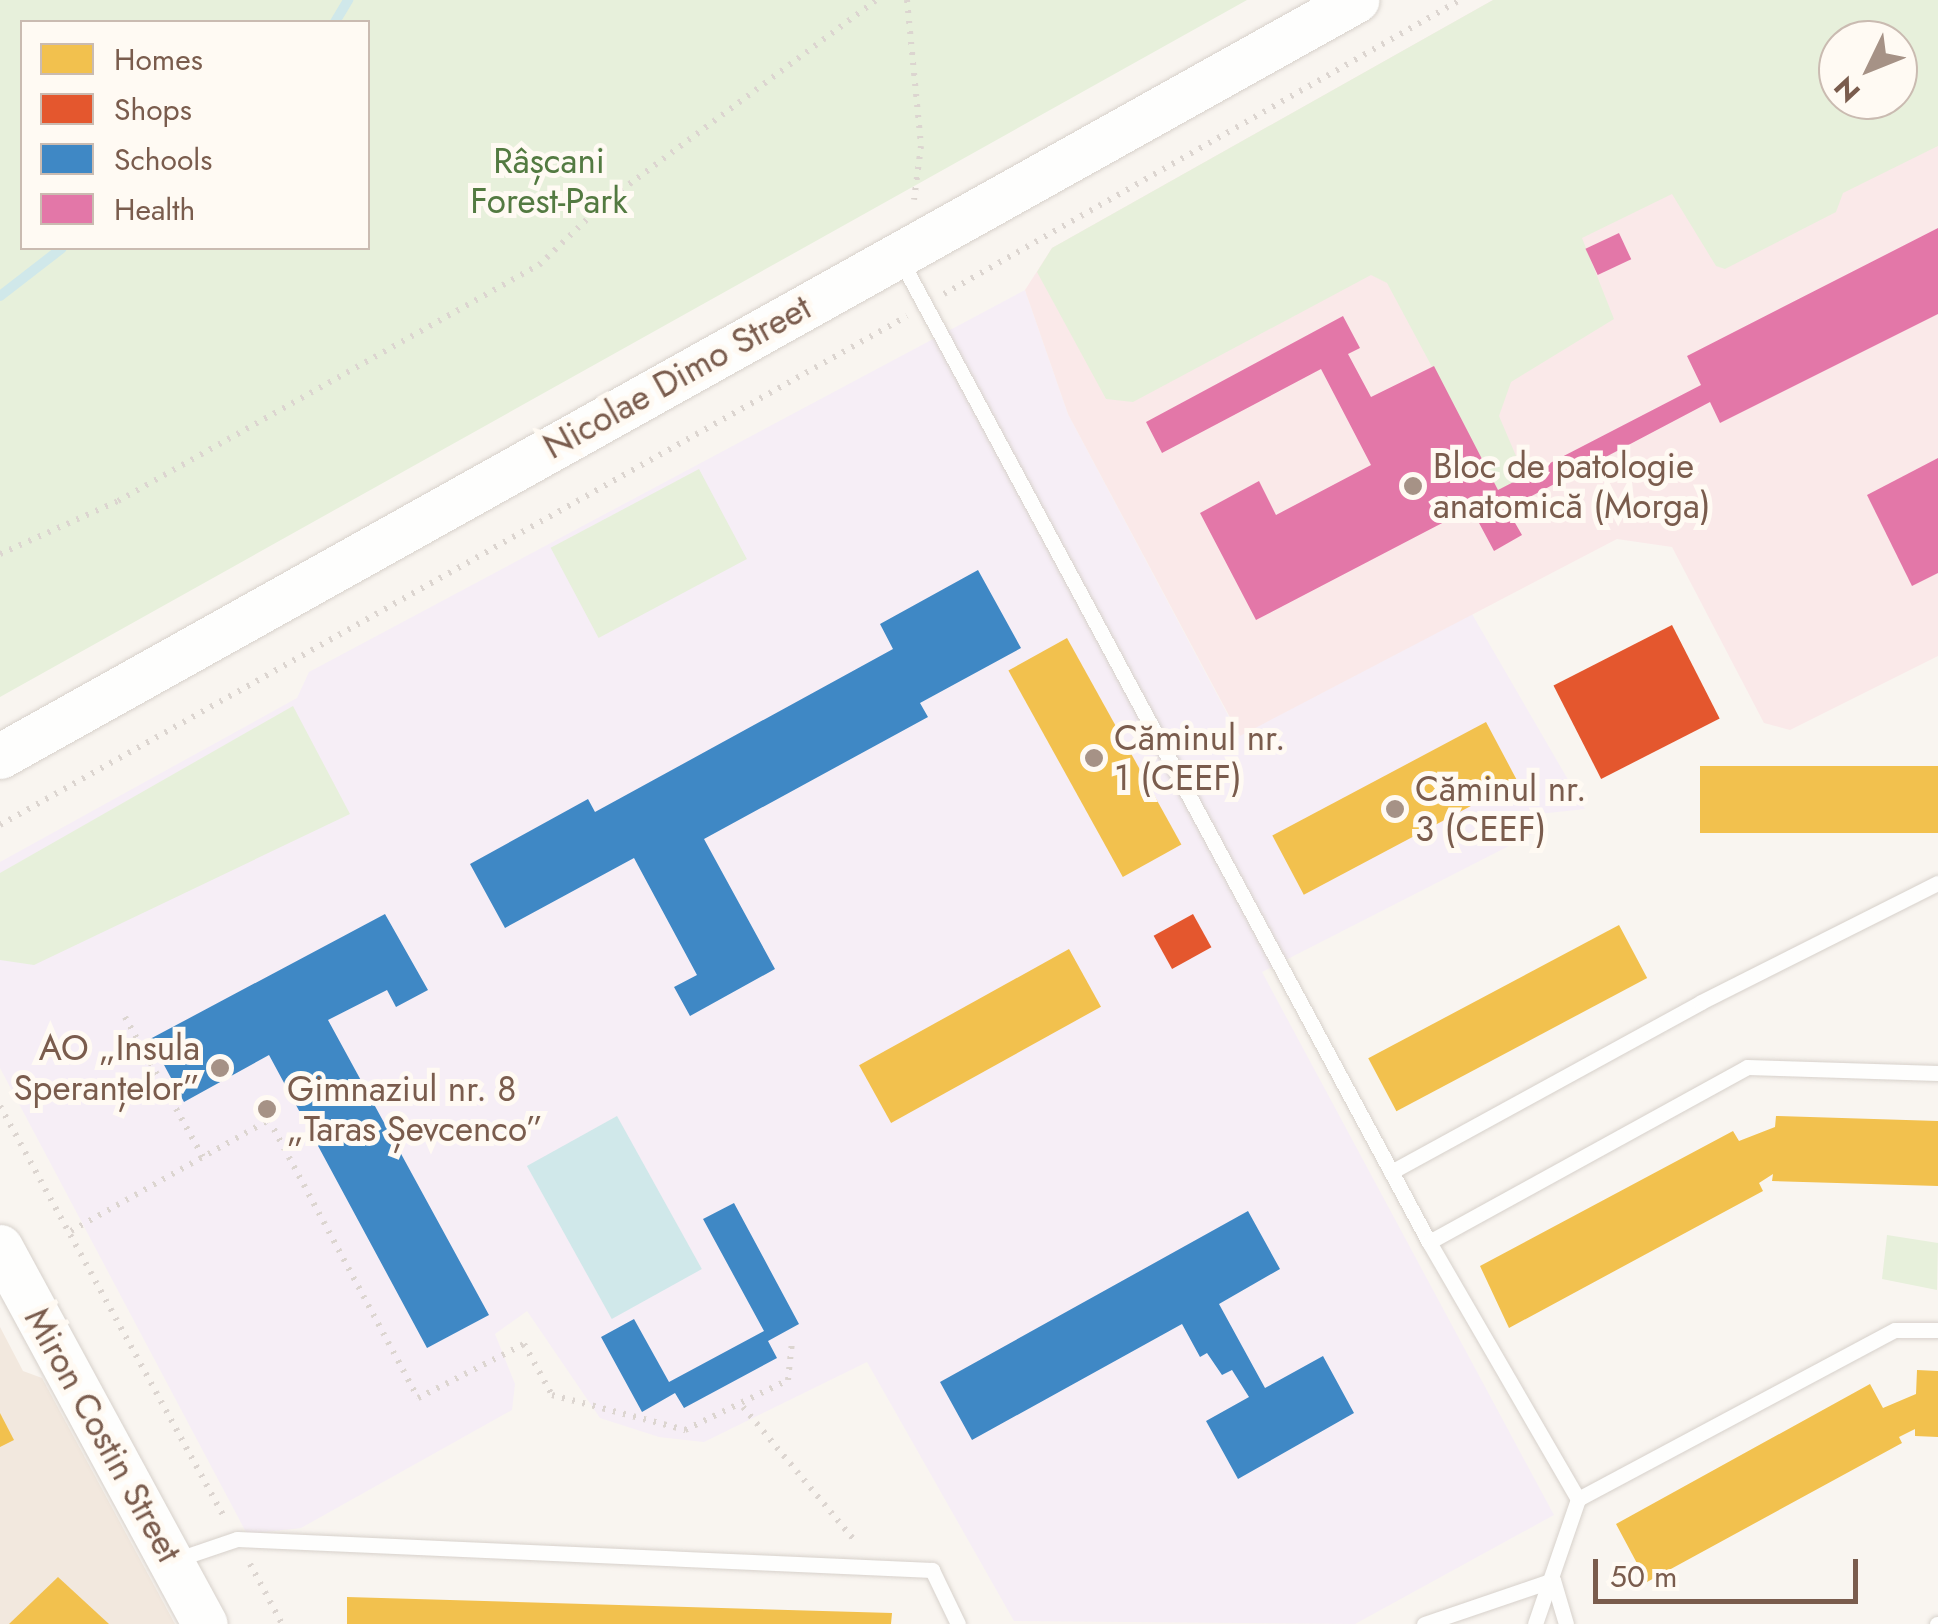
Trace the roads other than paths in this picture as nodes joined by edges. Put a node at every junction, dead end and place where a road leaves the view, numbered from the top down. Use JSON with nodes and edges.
{"nodes":[{"id":1,"x":1356,"y":0,"type":"edge"},
{"id":2,"x":905,"y":235,"type":"junction"},
{"id":3,"x":0,"y":756,"type":"edge"},
{"id":4,"x":1938,"y":883,"type":"edge"},
{"id":5,"x":1938,"y":1073,"type":"edge"},
{"id":6,"x":1391,"y":1172,"type":"junction"},
{"id":7,"x":1429,"y":1242,"type":"junction"},
{"id":8,"x":0,"y":1247,"type":"edge"},
{"id":9,"x":1938,"y":1330,"type":"edge"},
{"id":10,"x":1578,"y":1500,"type":"junction"},
{"id":11,"x":172,"y":1560,"type":"junction"},
{"id":12,"x":1552,"y":1580,"type":"junction"},
{"id":13,"x":206,"y":1624,"type":"edge"},
{"id":14,"x":958,"y":1624,"type":"edge"},
{"id":15,"x":1424,"y":1624,"type":"edge"},
{"id":16,"x":1535,"y":1624,"type":"edge"},
{"id":17,"x":1566,"y":1624,"type":"edge"}],
"edges":[{"from":1,"to":2,"type":"main road","name":"Nicolae Dimo Street"},
{"from":2,"to":3,"type":"main road","name":"Nicolae Dimo Street"},
{"from":2,"to":6,"type":"lane"},
{"from":4,"to":6,"type":"lane"},
{"from":5,"to":7,"type":"lane"},
{"from":6,"to":7,"type":"lane"},
{"from":7,"to":10,"type":"lane"},
{"from":8,"to":11,"type":"main road","name":"Miron Costin Street"},
{"from":9,"to":10,"type":"lane"},
{"from":10,"to":12,"type":"lane"},
{"from":11,"to":13,"type":"main road","name":"Miron Costin Street"},
{"from":11,"to":14,"type":"lane"},
{"from":12,"to":15,"type":"lane"},
{"from":12,"to":16,"type":"lane"},
{"from":12,"to":17,"type":"lane"}]}
